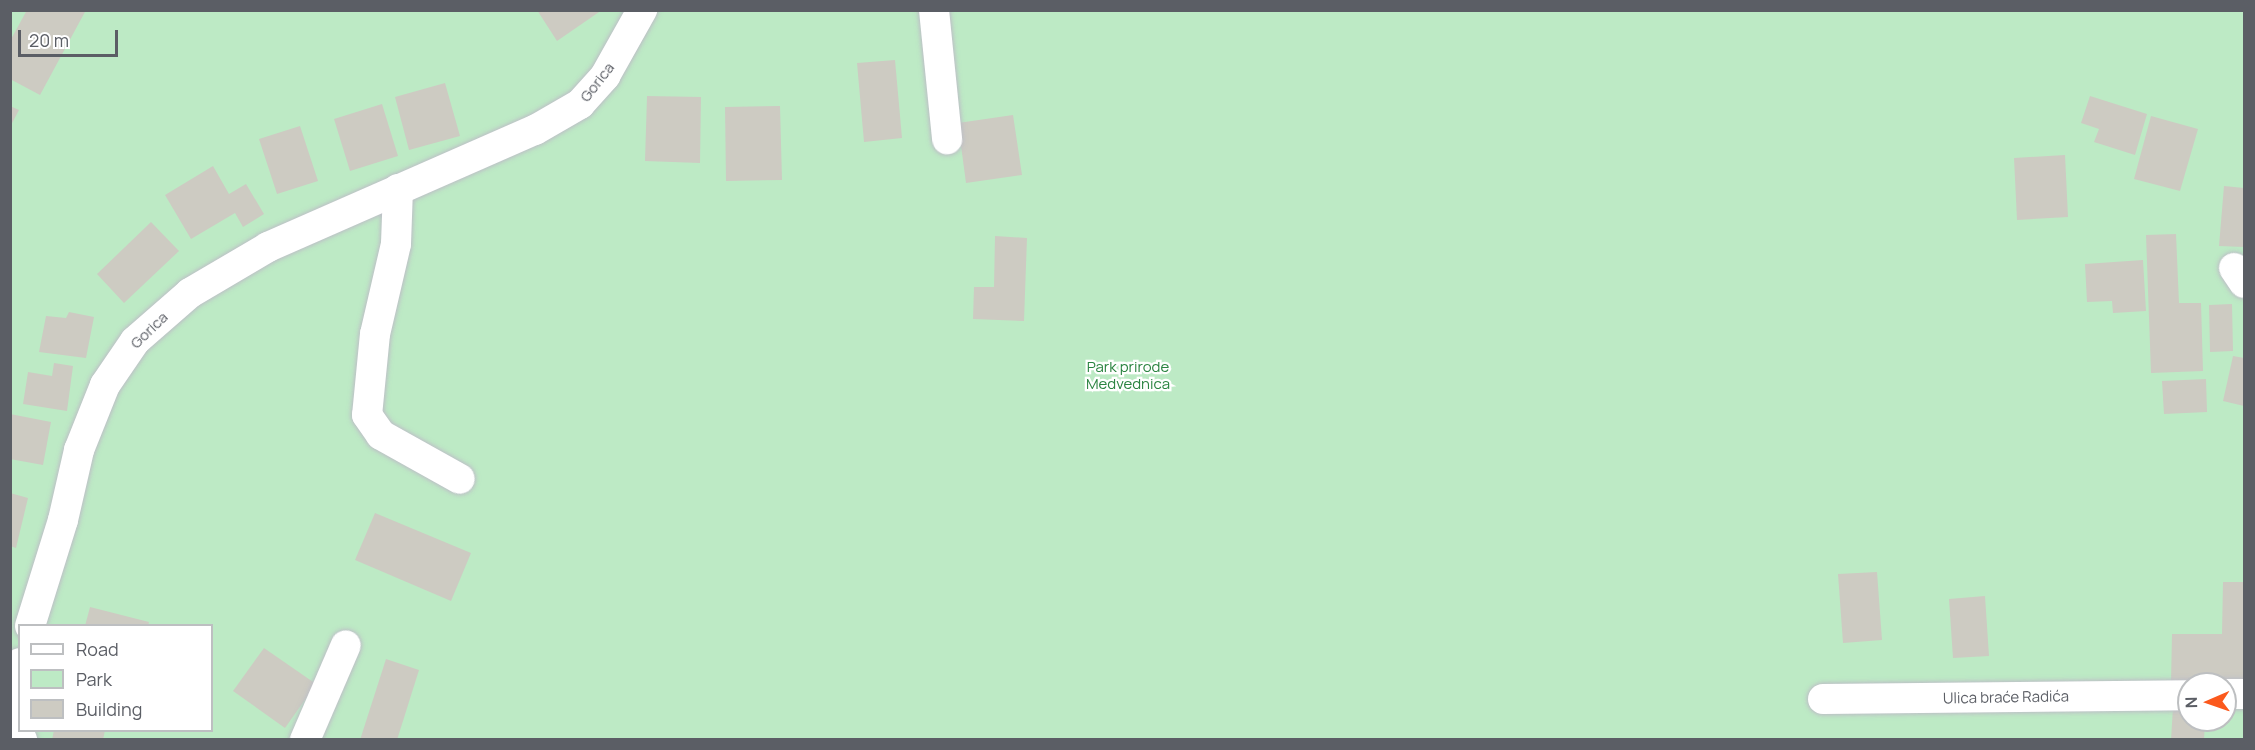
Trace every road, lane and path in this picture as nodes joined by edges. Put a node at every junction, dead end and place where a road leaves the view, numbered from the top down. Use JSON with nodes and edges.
{"nodes":[{"id":1,"x":642,"y":10,"type":"edge"},
{"id":2,"x":934,"y":10,"type":"edge"},
{"id":3,"x":947,"y":140,"type":"dead end"},
{"id":4,"x":398,"y":189,"type":"junction"},
{"id":5,"x":460,"y":479,"type":"dead end"},
{"id":6,"x":31,"y":624,"type":"edge"},
{"id":7,"x":346,"y":645,"type":"dead end"},
{"id":8,"x":18,"y":670,"type":"edge"},
{"id":9,"x":2177,"y":695,"type":"edge"},
{"id":10,"x":1823,"y":699,"type":"dead end"},
{"id":11,"x":18,"y":729,"type":"edge"},
{"id":12,"x":305,"y":740,"type":"edge"}],
"edges":[{"from":1,"to":4,"type":"street","name":"Gorica"},
{"from":2,"to":3,"type":"street"},
{"from":4,"to":5,"type":"street"},
{"from":4,"to":6,"type":"street","name":"Gorica"},
{"from":7,"to":12,"type":"street"},
{"from":8,"to":11,"type":"street"},
{"from":9,"to":10,"type":"street","name":"Ulica braće Radića"}]}
